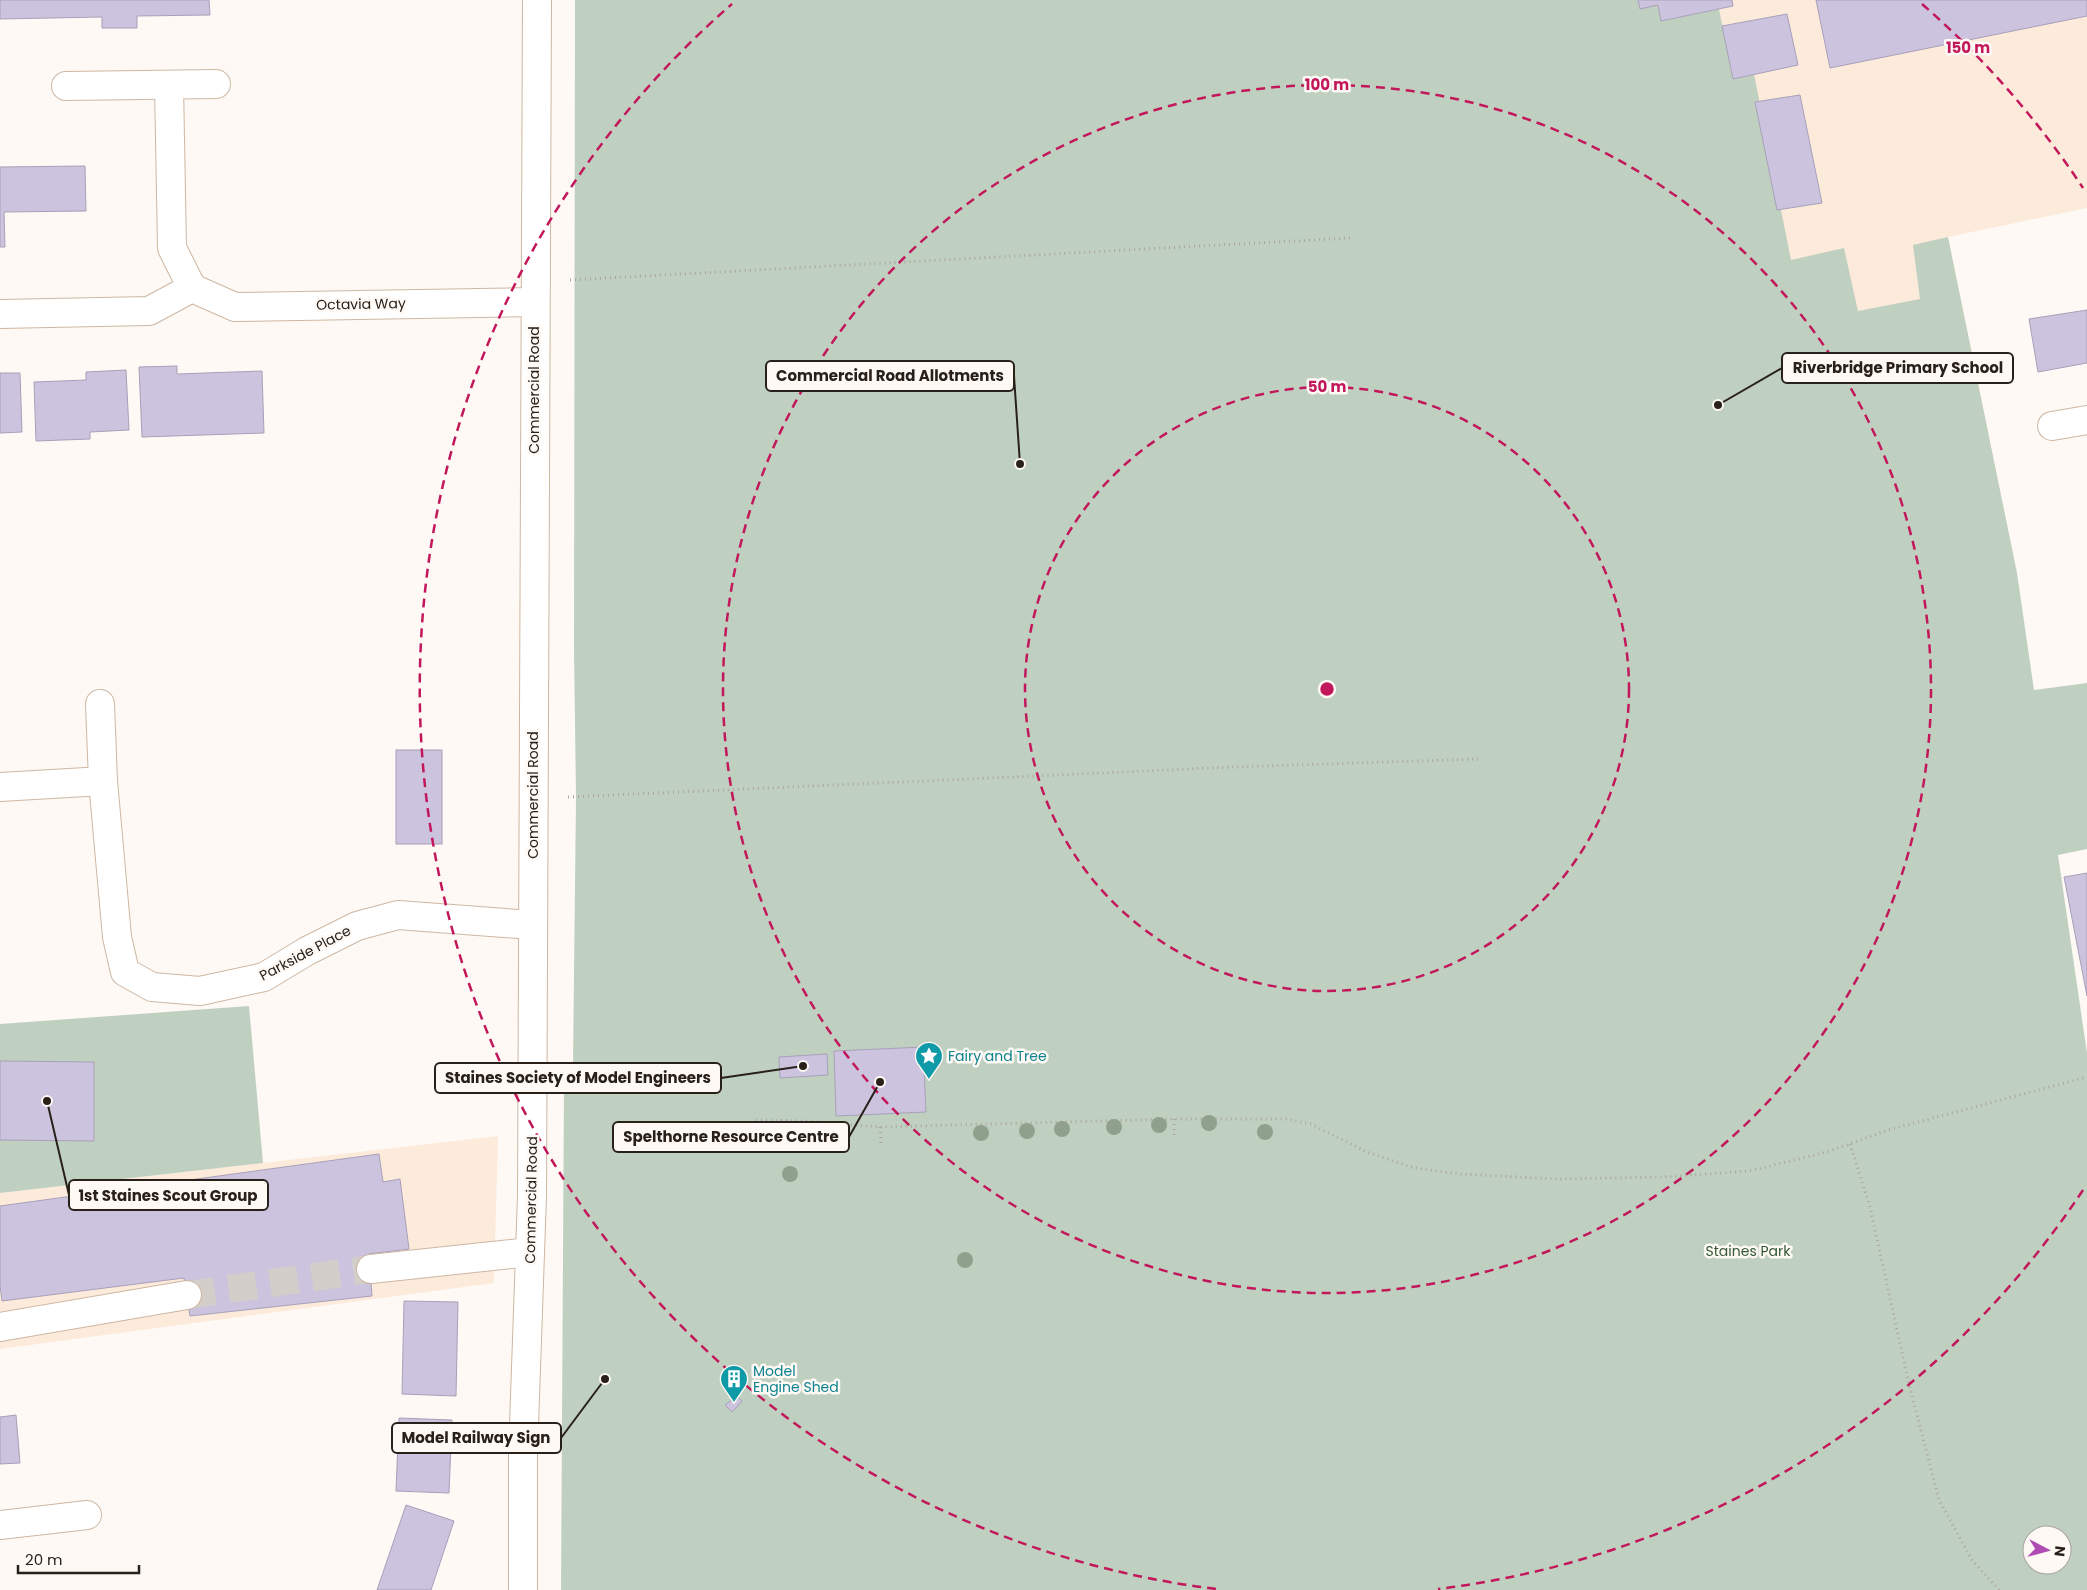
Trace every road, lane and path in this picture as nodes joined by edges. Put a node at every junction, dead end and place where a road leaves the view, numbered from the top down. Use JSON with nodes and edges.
{"nodes":[{"id":1,"x":536,"y":0,"type":"edge"},
{"id":2,"x":216,"y":84,"type":"dead end"},
{"id":3,"x":169,"y":85,"type":"junction"},
{"id":4,"x":66,"y":86,"type":"dead end"},
{"id":5,"x":1350,"y":238,"type":"dead end"},
{"id":6,"x":192,"y":288,"type":"junction"},
{"id":7,"x":535,"y":291,"type":"junction"},
{"id":8,"x":0,"y":314,"type":"edge"},
{"id":9,"x":2087,"y":420,"type":"edge"},
{"id":10,"x":2052,"y":426,"type":"dead end"},
{"id":11,"x":100,"y":704,"type":"dead end"},
{"id":12,"x":1478,"y":759,"type":"dead end"},
{"id":13,"x":103,"y":781,"type":"junction"},
{"id":14,"x":0,"y":787,"type":"edge"},
{"id":15,"x":533,"y":799,"type":"junction"},
{"id":16,"x":532,"y":925,"type":"junction"},
{"id":17,"x":2087,"y":1077,"type":"edge"},
{"id":18,"x":564,"y":1081,"type":"dead end"},
{"id":19,"x":588,"y":1089,"type":"dead end"},
{"id":20,"x":1174,"y":1119,"type":"junction"},
{"id":21,"x":756,"y":1120,"type":"dead end"},
{"id":22,"x":880,"y":1127,"type":"junction"},
{"id":23,"x":1174,"y":1138,"type":"dead end"},
{"id":24,"x":881,"y":1143,"type":"dead end"},
{"id":25,"x":1850,"y":1144,"type":"junction"},
{"id":26,"x":530,"y":1252,"type":"junction"},
{"id":27,"x":371,"y":1269,"type":"tunnel mouth"},
{"id":28,"x":187,"y":1295,"type":"tunnel mouth"},
{"id":29,"x":0,"y":1327,"type":"edge"},
{"id":30,"x":87,"y":1515,"type":"dead end"},
{"id":31,"x":0,"y":1525,"type":"edge"},
{"id":32,"x":523,"y":1590,"type":"edge"},
{"id":33,"x":1999,"y":1590,"type":"edge"}],
"edges":[{"from":1,"to":7,"type":"street","name":"Commercial Road"},
{"from":2,"to":3,"type":"street"},
{"from":3,"to":4,"type":"street"},
{"from":3,"to":6,"type":"street"},
{"from":5,"to":7,"type":"path"},
{"from":6,"to":7,"type":"street","name":"Octavia Way"},
{"from":6,"to":8,"type":"street"},
{"from":7,"to":15,"type":"street","name":"Commercial Road"},
{"from":9,"to":10,"type":"street"},
{"from":11,"to":13,"type":"street","name":"Parkside Place"},
{"from":12,"to":15,"type":"path"},
{"from":13,"to":14,"type":"street"},
{"from":13,"to":16,"type":"street","name":"Parkside Place"},
{"from":15,"to":16,"type":"street","name":"Commercial Road"},
{"from":16,"to":26,"type":"street","name":"Commercial Road"},
{"from":17,"to":25,"type":"path"},
{"from":18,"to":19,"type":"path"},
{"from":20,"to":22,"type":"path"},
{"from":20,"to":23,"type":"path"},
{"from":20,"to":25,"type":"path"},
{"from":21,"to":22,"type":"path"},
{"from":22,"to":24,"type":"path"},
{"from":25,"to":33,"type":"path"},
{"from":26,"to":27,"type":"street"},
{"from":26,"to":32,"type":"street","name":"Commercial Road"},
{"from":28,"to":29,"type":"street"},
{"from":30,"to":31,"type":"street"}]}
